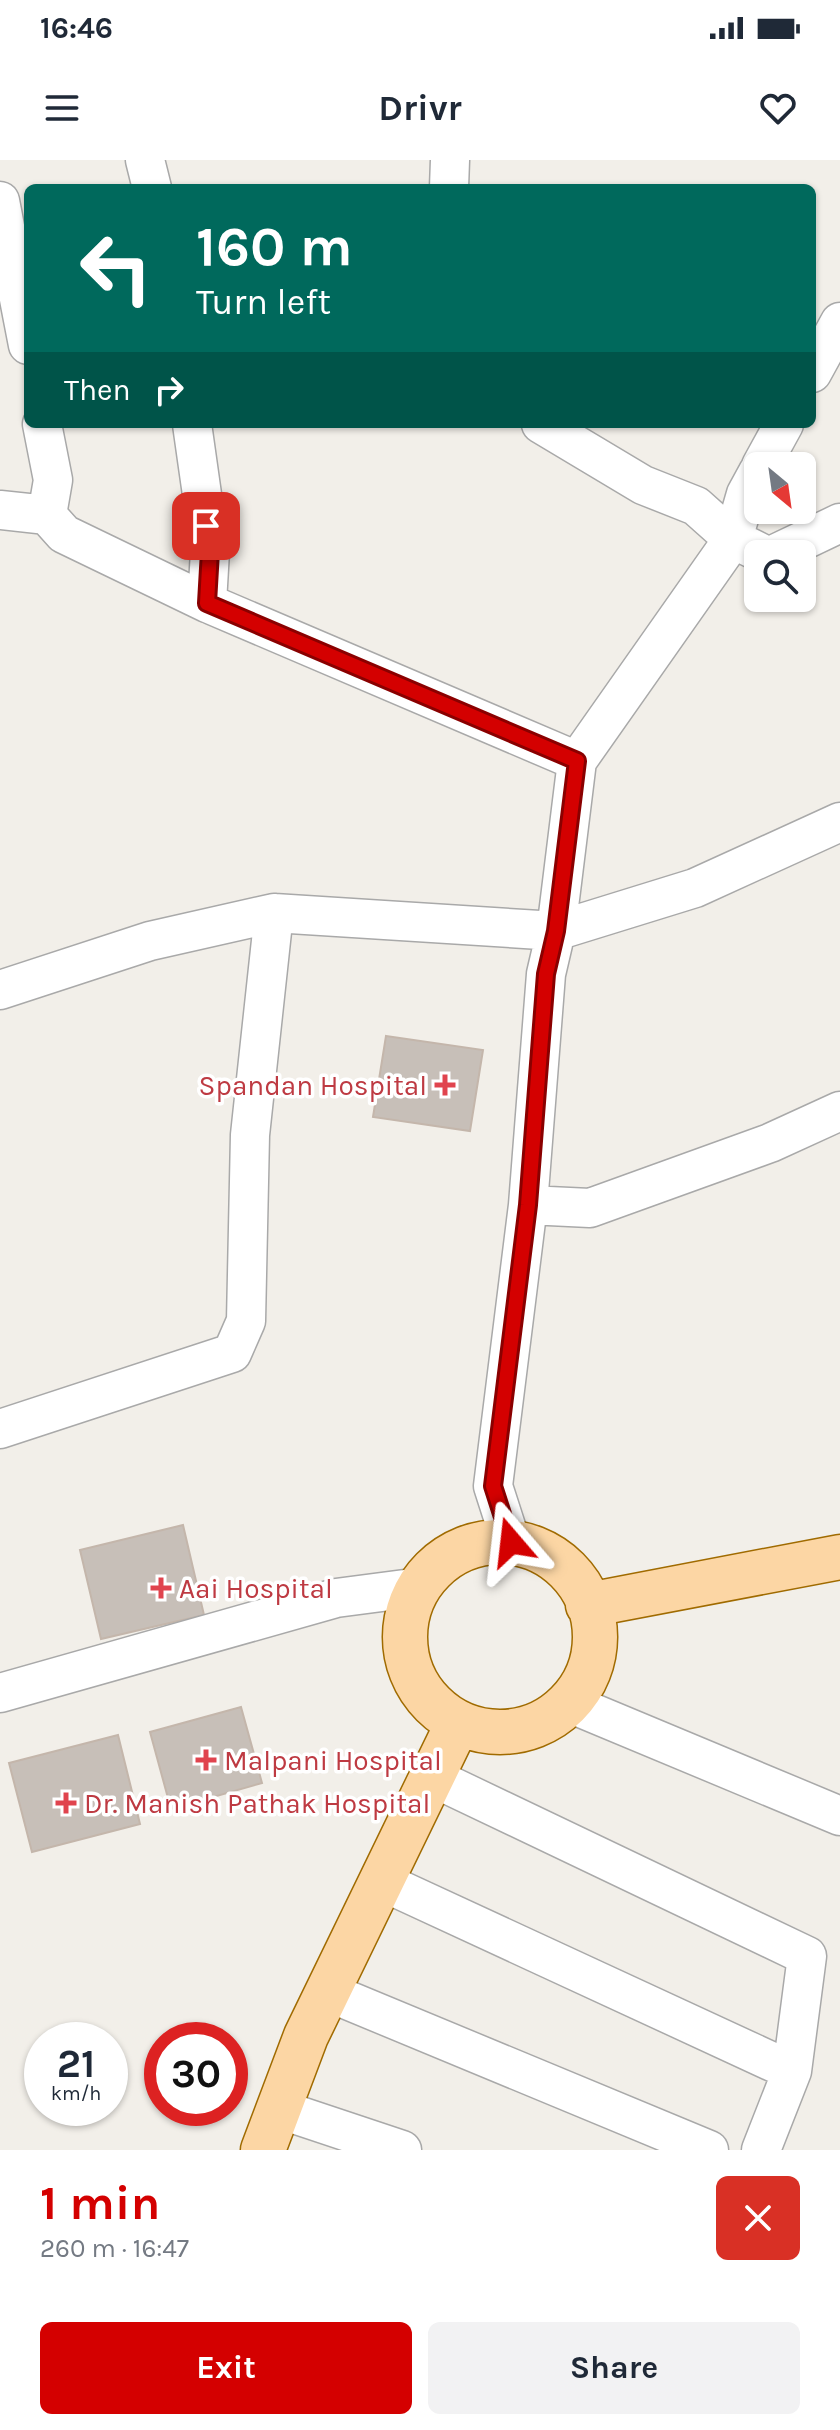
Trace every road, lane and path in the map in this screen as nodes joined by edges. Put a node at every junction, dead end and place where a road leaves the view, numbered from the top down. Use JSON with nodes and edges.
{"nodes":[{"id":1,"x":147,"y":160,"type":"edge"},
{"id":2,"x":450,"y":160,"type":"edge"},
{"id":3,"x":151,"y":184,"type":"edge"},
{"id":4,"x":449,"y":184,"type":"edge"},
{"id":5,"x":0,"y":201,"type":"edge"},
{"id":6,"x":830,"y":321,"type":"edge"},
{"id":7,"x":24,"y":324,"type":"edge"},
{"id":8,"x":816,"y":361,"type":"edge"},
{"id":9,"x":43,"y":428,"type":"edge"},
{"id":10,"x":193,"y":428,"type":"edge"},
{"id":11,"x":548,"y":428,"type":"edge"},
{"id":12,"x":782,"y":428,"type":"edge"},
{"id":13,"x":769,"y":452,"type":"edge"},
{"id":14,"x":0,"y":510,"type":"edge"},
{"id":15,"x":47,"y":515,"type":"junction"},
{"id":16,"x":840,"y":523,"type":"edge"},
{"id":17,"x":804,"y":540,"type":"edge"},
{"id":18,"x":744,"y":543,"type":"edge"},
{"id":19,"x":744,"y":551,"type":"edge"},
{"id":20,"x":207,"y":603,"type":"junction"},
{"id":21,"x":577,"y":761,"type":"junction"},
{"id":22,"x":840,"y":822,"type":"edge"},
{"id":23,"x":274,"y":913,"type":"junction"},
{"id":24,"x":556,"y":931,"type":"junction"},
{"id":25,"x":0,"y":990,"type":"edge"},
{"id":26,"x":840,"y":1111,"type":"edge"},
{"id":27,"x":528,"y":1205,"type":"junction"},
{"id":28,"x":0,"y":1429,"type":"edge"},
{"id":29,"x":511,"y":1542,"type":"junction"},
{"id":30,"x":840,"y":1557,"type":"edge"},
{"id":31,"x":420,"y":1587,"type":"junction"},
{"id":32,"x":588,"y":1605,"type":"junction"},
{"id":33,"x":0,"y":1693,"type":"edge"},
{"id":34,"x":569,"y":1703,"type":"junction"},
{"id":35,"x":458,"y":1723,"type":"junction"},
{"id":36,"x":432,"y":1777,"type":"junction"},
{"id":37,"x":840,"y":1816,"type":"edge"},
{"id":38,"x":381,"y":1881,"type":"junction"},
{"id":39,"x":328,"y":1992,"type":"junction"},
{"id":40,"x":792,"y":2071,"type":"junction"},
{"id":41,"x":279,"y":2109,"type":"junction"},
{"id":42,"x":263,"y":2150,"type":"edge"},
{"id":43,"x":402,"y":2150,"type":"edge"},
{"id":44,"x":709,"y":2150,"type":"edge"},
{"id":45,"x":761,"y":2150,"type":"edge"}],
"edges":[{"from":1,"to":3,"type":"street"},
{"from":2,"to":4,"type":"street"},
{"from":5,"to":7,"type":"street"},
{"from":6,"to":8,"type":"street"},
{"from":9,"to":15,"type":"street"},
{"from":10,"to":20,"type":"street"},
{"from":11,"to":18,"type":"street"},
{"from":12,"to":13,"type":"street"},
{"from":14,"to":15,"type":"street"},
{"from":15,"to":20,"type":"street"},
{"from":16,"to":17,"type":"street"},
{"from":19,"to":21,"type":"street"},
{"from":20,"to":21,"type":"street"},
{"from":21,"to":24,"type":"street"},
{"from":22,"to":24,"type":"street"},
{"from":23,"to":24,"type":"street"},
{"from":23,"to":25,"type":"street"},
{"from":23,"to":28,"type":"street"},
{"from":24,"to":27,"type":"street"},
{"from":26,"to":27,"type":"street"},
{"from":27,"to":29,"type":"street"},
{"from":29,"to":31,"type":"main road"},
{"from":29,"to":32,"type":"main road"},
{"from":30,"to":32,"type":"main road"},
{"from":31,"to":33,"type":"street"},
{"from":31,"to":35,"type":"main road"},
{"from":32,"to":34,"type":"main road"},
{"from":34,"to":35,"type":"main road"},
{"from":34,"to":37,"type":"street"},
{"from":35,"to":36,"type":"main road"},
{"from":36,"to":38,"type":"main road"},
{"from":36,"to":40,"type":"street"},
{"from":38,"to":39,"type":"main road"},
{"from":38,"to":40,"type":"street"},
{"from":39,"to":41,"type":"main road"},
{"from":39,"to":44,"type":"street"},
{"from":40,"to":45,"type":"street"},
{"from":41,"to":42,"type":"main road"},
{"from":41,"to":43,"type":"street"}]}
